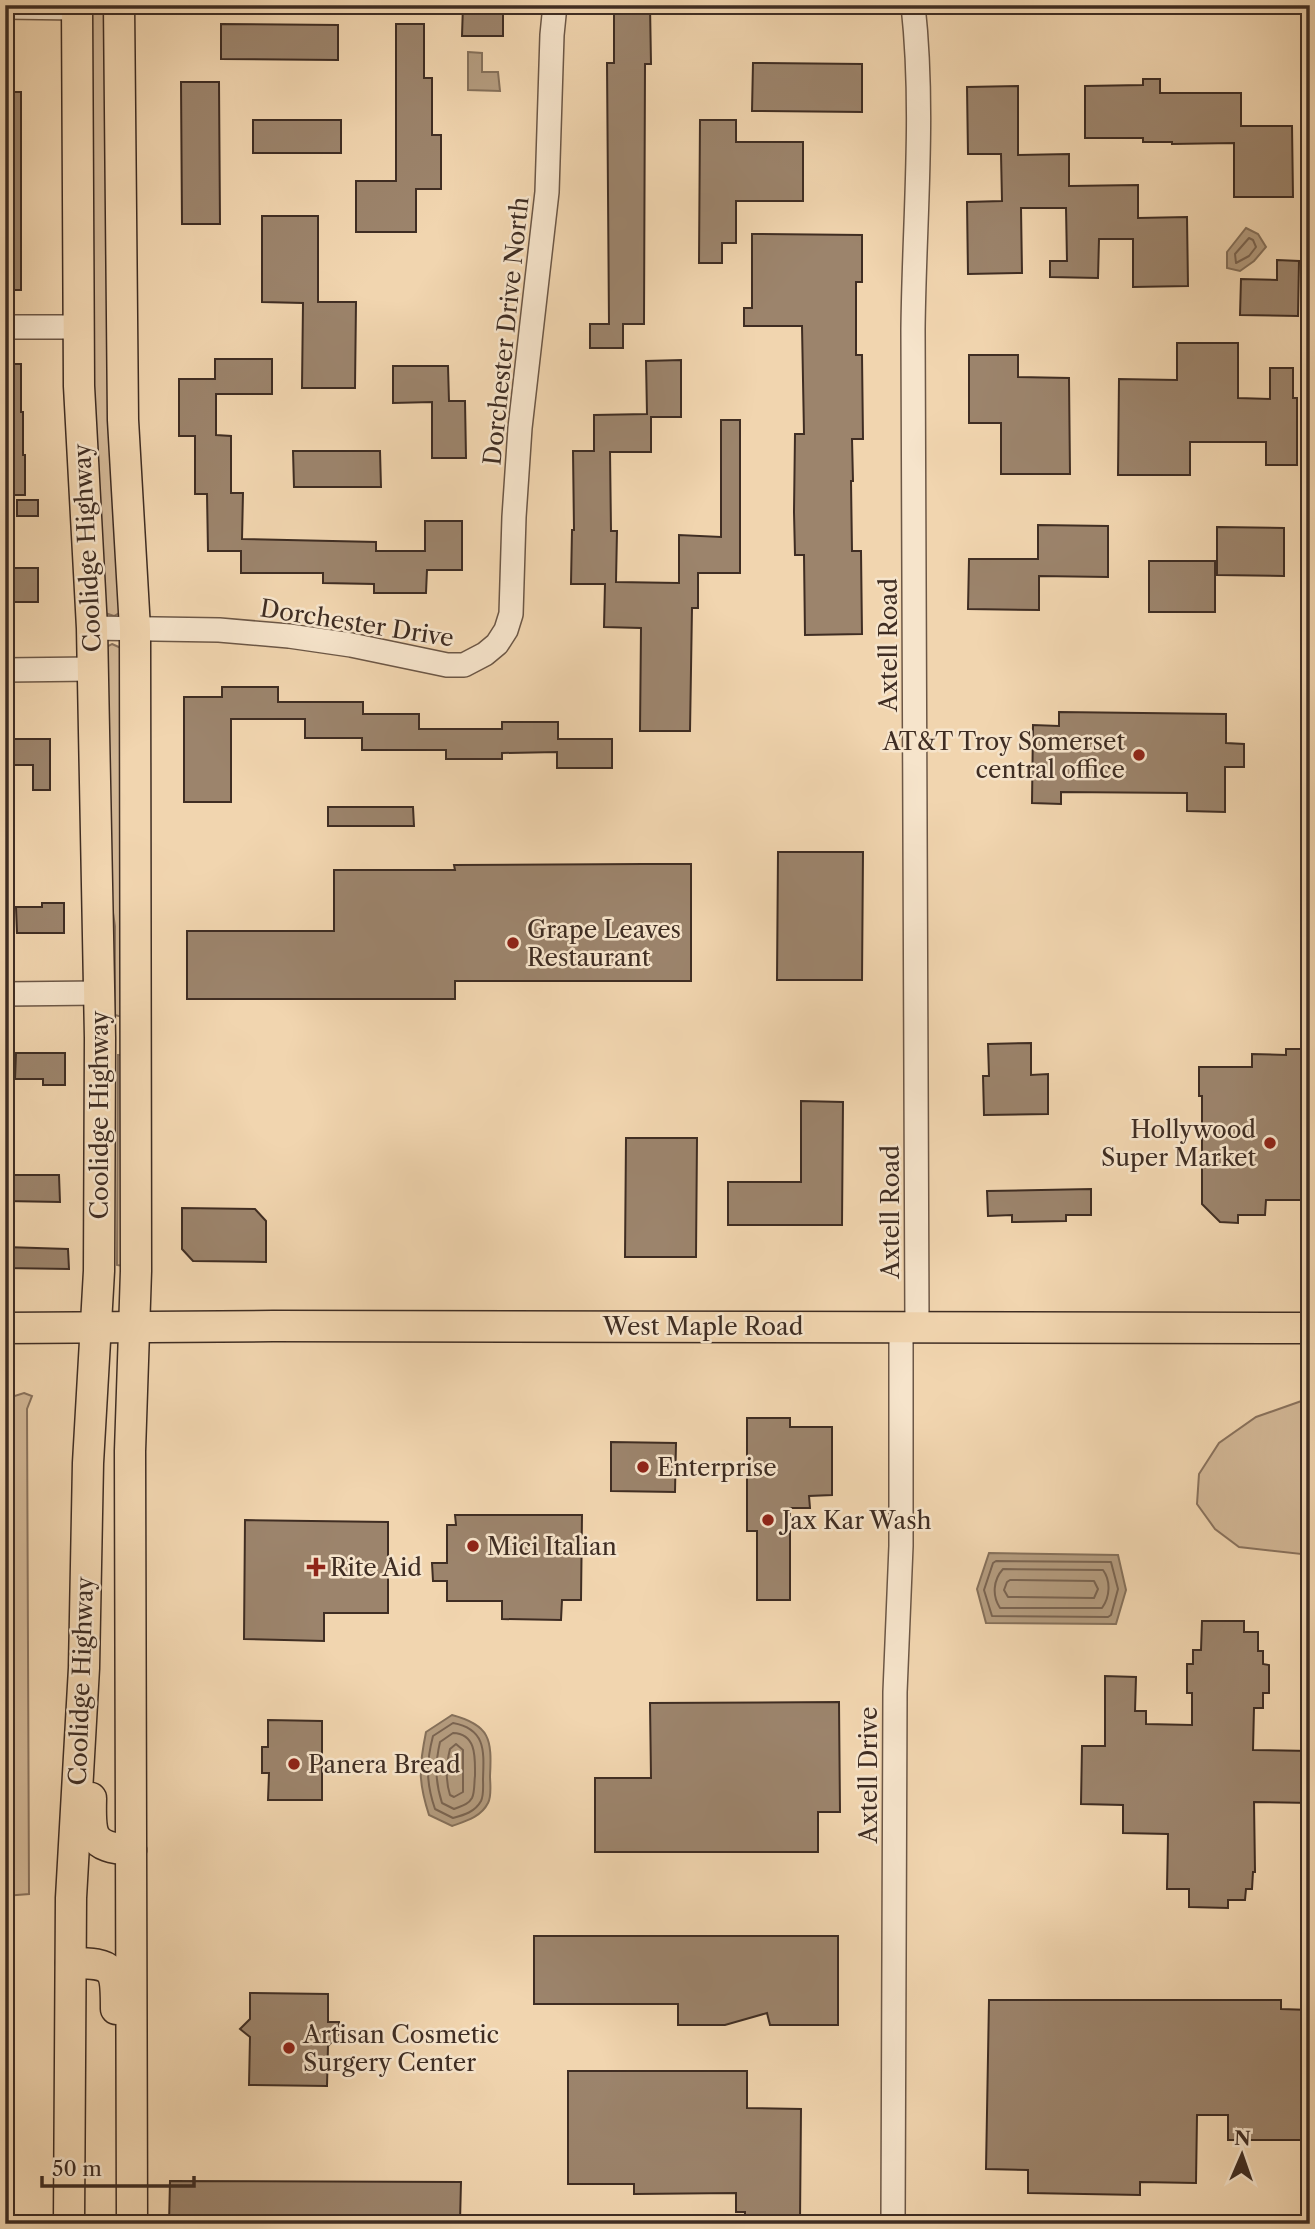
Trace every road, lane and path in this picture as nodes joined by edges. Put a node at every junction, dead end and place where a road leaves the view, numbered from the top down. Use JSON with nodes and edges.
{"nodes":[{"id":1,"x":119,"y":5,"type":"edge"},
{"id":2,"x":555,"y":5,"type":"edge"},
{"id":3,"x":914,"y":5,"type":"edge"},
{"id":4,"x":77,"y":6,"type":"edge"},
{"id":5,"x":5,"y":8,"type":"edge"},
{"id":6,"x":5,"y":327,"type":"edge"},
{"id":7,"x":79,"y":327,"type":"junction"},
{"id":8,"x":92,"y":628,"type":"junction"},
{"id":9,"x":135,"y":629,"type":"junction"},
{"id":10,"x":485,"y":654,"type":"joint"},
{"id":11,"x":93,"y":669,"type":"junction"},
{"id":12,"x":5,"y":670,"type":"edge"},
{"id":13,"x":99,"y":993,"type":"junction"},
{"id":14,"x":5,"y":994,"type":"edge"},
{"id":15,"x":100,"y":1038,"type":"junction"},
{"id":16,"x":137,"y":1038,"type":"junction"},
{"id":17,"x":909,"y":1326,"type":"junction"},
{"id":18,"x":135,"y":1327,"type":"junction"},
{"id":19,"x":5,"y":1328,"type":"edge"},
{"id":20,"x":97,"y":1328,"type":"junction"},
{"id":21,"x":1310,"y":1328,"type":"edge"},
{"id":22,"x":84,"y":1668,"type":"junction"},
{"id":23,"x":131,"y":1850,"type":"junction"},
{"id":24,"x":71,"y":1964,"type":"junction"},
{"id":25,"x":131,"y":2130,"type":"junction"},
{"id":26,"x":69,"y":2224,"type":"edge"},
{"id":27,"x":131,"y":2224,"type":"edge"},
{"id":28,"x":893,"y":2224,"type":"edge"}],
"edges":[{"from":1,"to":9,"type":"main road","name":"Coolidge Highway"},
{"from":2,"to":10,"type":"street","name":"Dorchester Drive North"},
{"from":3,"to":17,"type":"street","name":"Axtell Road"},
{"from":4,"to":5,"type":"street"},
{"from":4,"to":7,"type":"main road","name":"Coolidge Highway"},
{"from":6,"to":7,"type":"street"},
{"from":7,"to":8,"type":"main road","name":"Coolidge Highway"},
{"from":8,"to":9,"type":"street","name":"Dorchester Drive"},
{"from":8,"to":11,"type":"main road","name":"Coolidge Highway"},
{"from":9,"to":10,"type":"street","name":"Dorchester Drive"},
{"from":9,"to":16,"type":"main road","name":"Coolidge Highway"},
{"from":11,"to":12,"type":"street"},
{"from":11,"to":13,"type":"main road","name":"Coolidge Highway"},
{"from":13,"to":14,"type":"street"},
{"from":13,"to":15,"type":"main road","name":"Coolidge Highway"},
{"from":15,"to":16,"type":"main road"},
{"from":15,"to":20,"type":"main road","name":"Coolidge Highway"},
{"from":16,"to":18,"type":"main road","name":"Coolidge Highway"},
{"from":17,"to":18,"type":"main road","name":"West Maple Road"},
{"from":17,"to":21,"type":"main road","name":"West Maple Road"},
{"from":17,"to":28,"type":"street","name":"Axtell Drive"},
{"from":18,"to":20,"type":"main road","name":"West Maple Road"},
{"from":18,"to":23,"type":"main road","name":"Coolidge Highway"},
{"from":19,"to":20,"type":"main road","name":"West Maple Road"},
{"from":20,"to":22,"type":"main road","name":"Coolidge Highway"},
{"from":22,"to":23,"type":"main road"},
{"from":22,"to":24,"type":"main road","name":"Coolidge Highway"},
{"from":23,"to":25,"type":"main road","name":"Coolidge Highway"},
{"from":24,"to":25,"type":"main road"},
{"from":24,"to":26,"type":"main road","name":"Coolidge Highway"},
{"from":25,"to":27,"type":"main road","name":"Coolidge Highway"}]}
